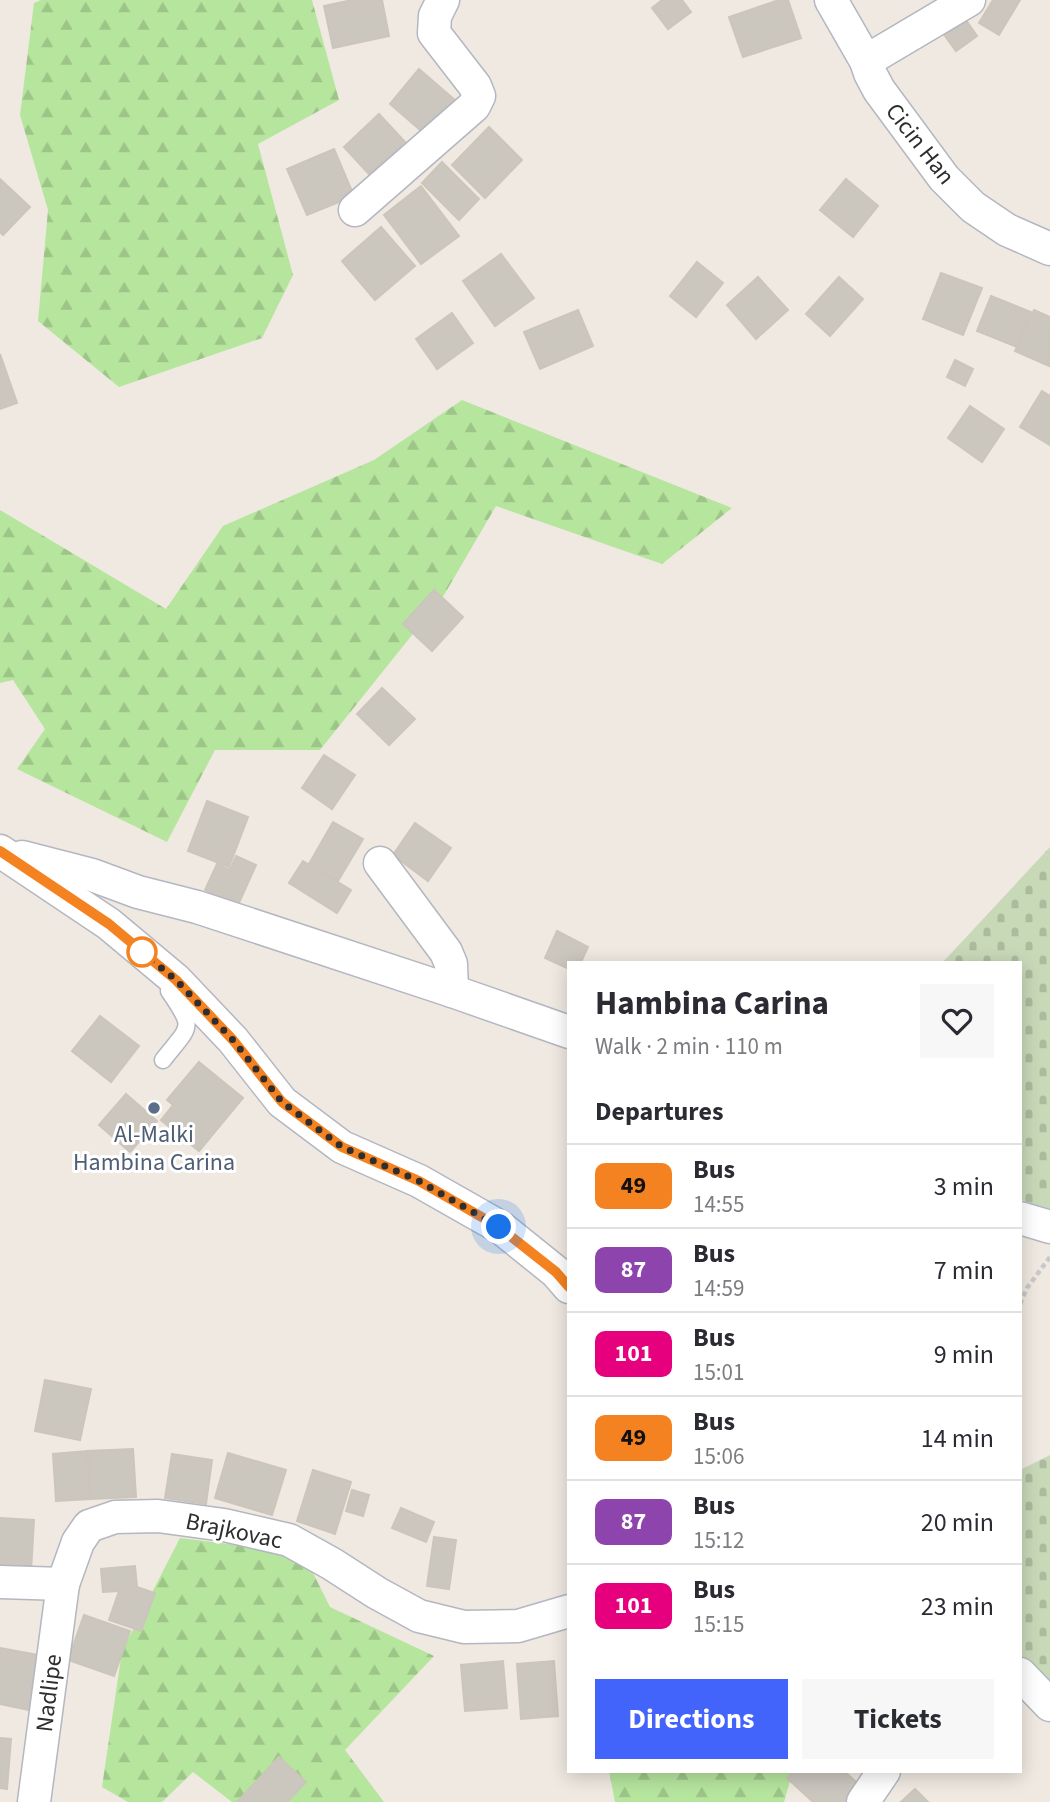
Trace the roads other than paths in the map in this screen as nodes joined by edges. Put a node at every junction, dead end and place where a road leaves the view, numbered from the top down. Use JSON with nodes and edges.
{"nodes":[{"id":1,"x":443,"y":0,"type":"edge"},
{"id":2,"x":831,"y":0,"type":"edge"},
{"id":3,"x":969,"y":0,"type":"edge"},
{"id":4,"x":866,"y":61,"type":"junction"},
{"id":5,"x":355,"y":210,"type":"dead end"},
{"id":6,"x":1050,"y":249,"type":"edge"},
{"id":7,"x":0,"y":851,"type":"edge"},
{"id":8,"x":380,"y":863,"type":"dead end"},
{"id":9,"x":142,"y":952,"type":"junction"},
{"id":10,"x":452,"y":990,"type":"junction"},
{"id":11,"x":567,"y":1031,"type":"edge"},
{"id":12,"x":163,"y":1060,"type":"dead end"},
{"id":13,"x":1022,"y":1219,"type":"edge"},
{"id":14,"x":1050,"y":1227,"type":"edge"},
{"id":15,"x":567,"y":1285,"type":"edge"},
{"id":16,"x":0,"y":1583,"type":"edge"},
{"id":17,"x":63,"y":1584,"type":"junction"},
{"id":18,"x":567,"y":1612,"type":"edge"},
{"id":19,"x":1022,"y":1676,"type":"edge"},
{"id":20,"x":1050,"y":1705,"type":"edge"},
{"id":21,"x":883,"y":1773,"type":"edge"},
{"id":22,"x":34,"y":1802,"type":"edge"},
{"id":23,"x":863,"y":1802,"type":"edge"}],
"edges":[{"from":1,"to":5,"type":"street"},
{"from":2,"to":4,"type":"street","name":"Cicin Han"},
{"from":3,"to":4,"type":"street"},
{"from":4,"to":6,"type":"street","name":"Cicin Han"},
{"from":7,"to":9,"type":"street"},
{"from":7,"to":10,"type":"street"},
{"from":8,"to":10,"type":"street"},
{"from":9,"to":12,"type":"lane"},
{"from":9,"to":15,"type":"street"},
{"from":10,"to":11,"type":"street"},
{"from":13,"to":14,"type":"street"},
{"from":16,"to":17,"type":"street"},
{"from":17,"to":18,"type":"street","name":"Brajkovac"},
{"from":17,"to":22,"type":"street","name":"Nadlipe"},
{"from":19,"to":20,"type":"street"},
{"from":21,"to":23,"type":"street"}]}
